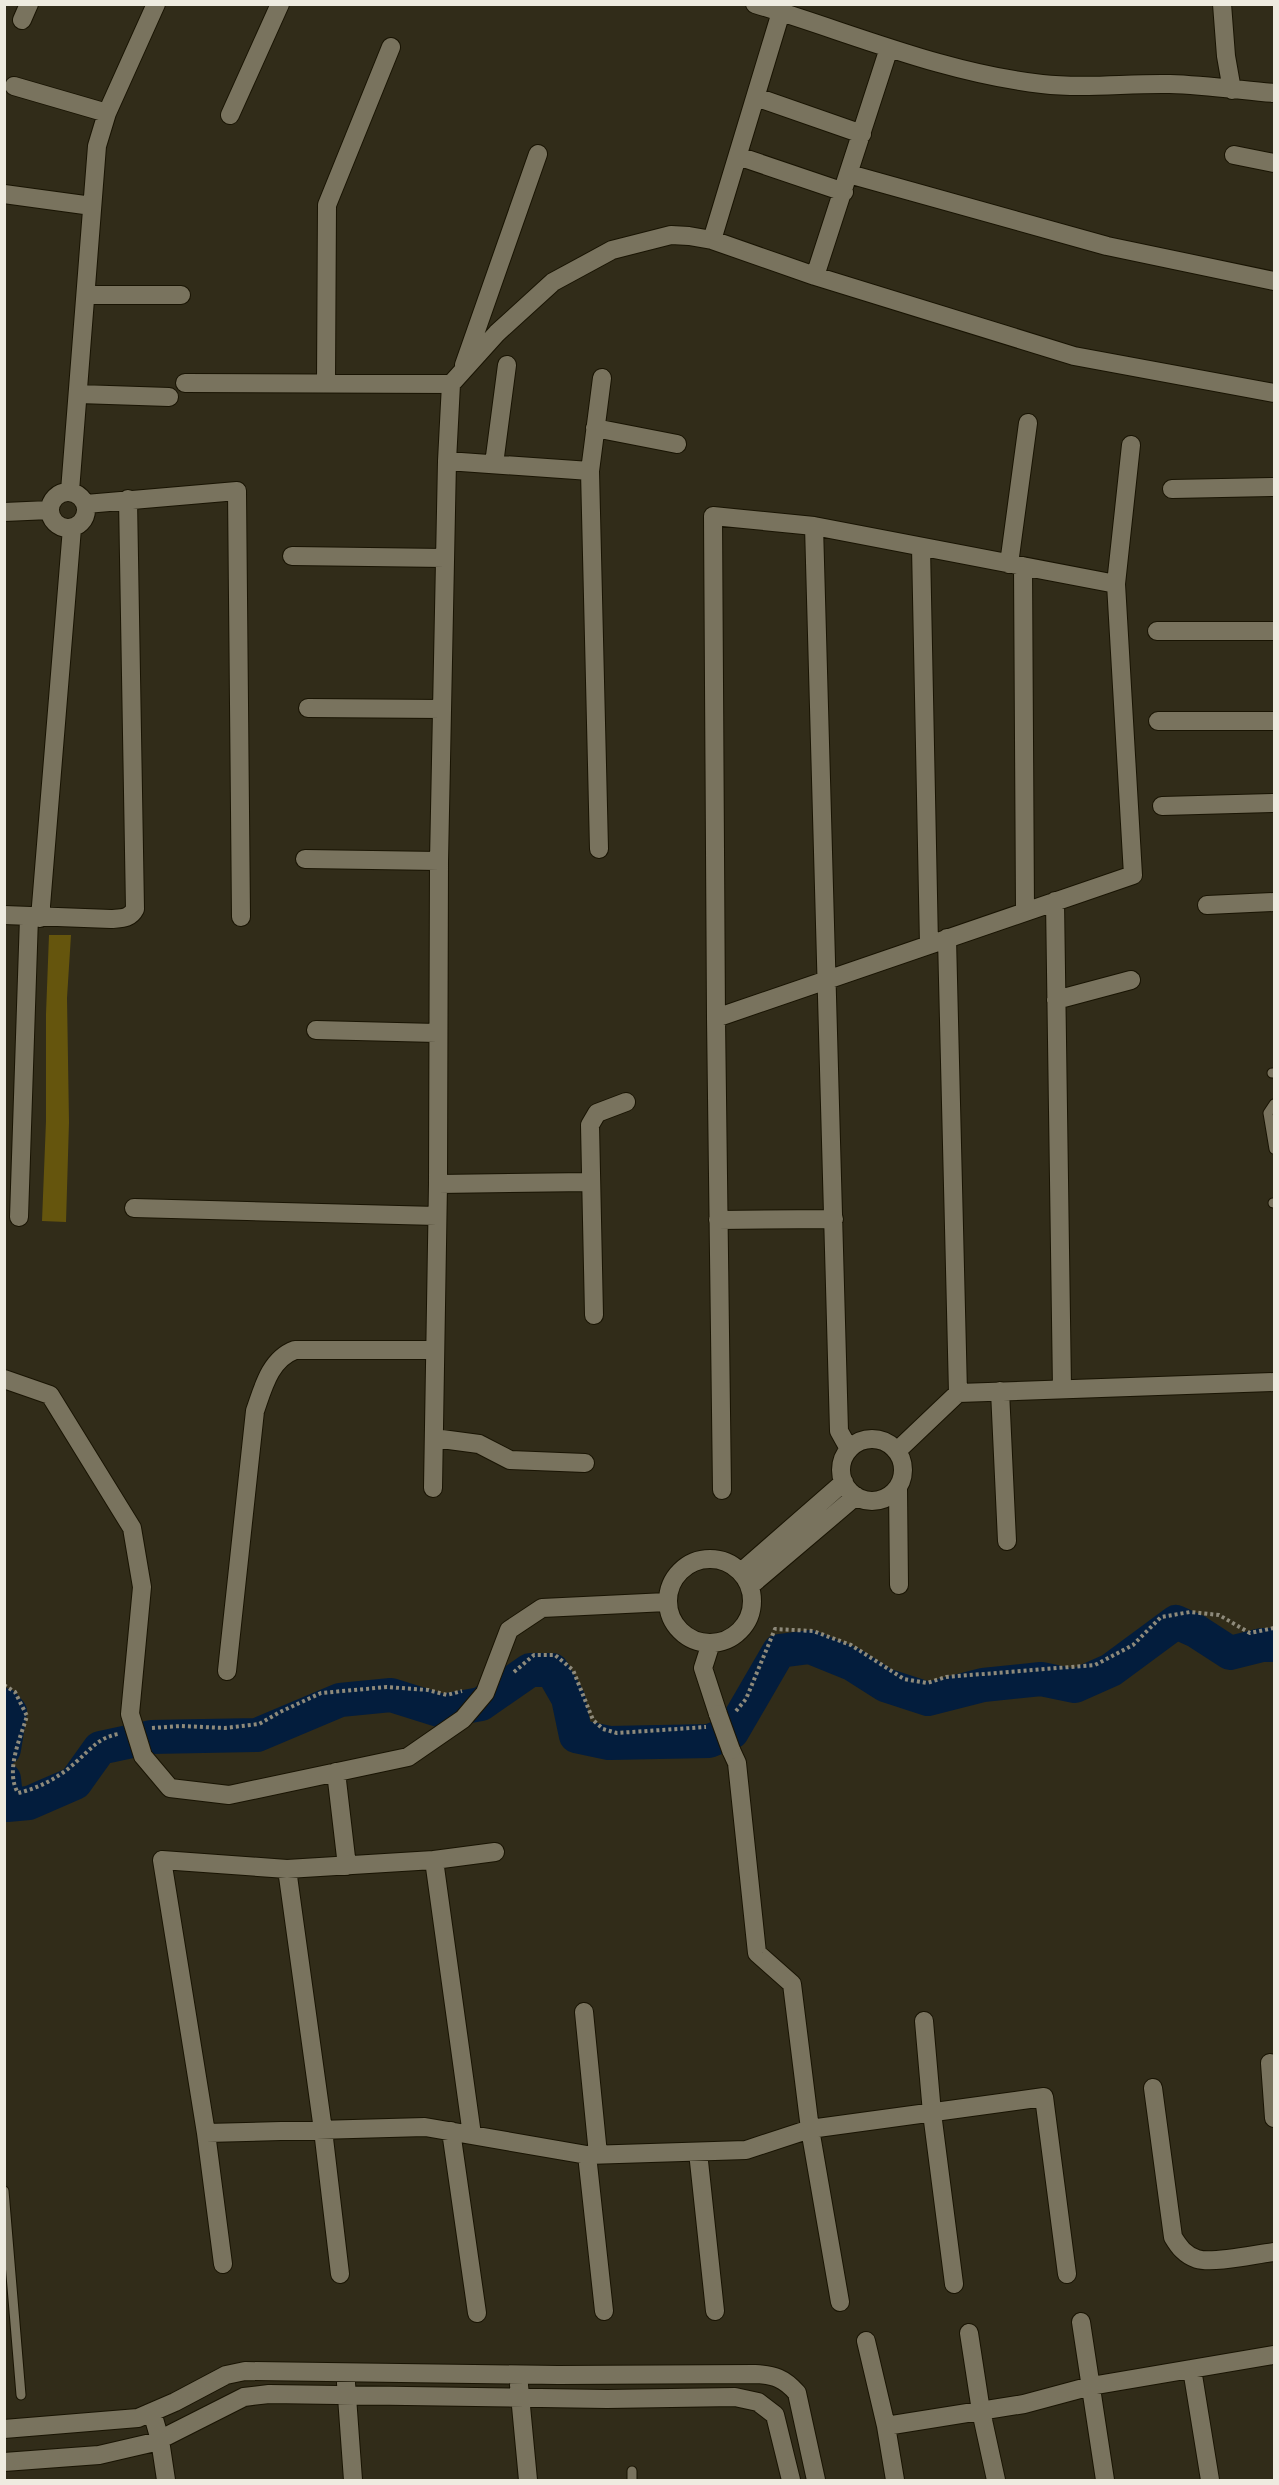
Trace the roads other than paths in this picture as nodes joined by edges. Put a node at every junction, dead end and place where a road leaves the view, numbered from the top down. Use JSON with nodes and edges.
{"nodes":[{"id":1,"x":156,"y":4,"type":"edge"},
{"id":2,"x":280,"y":4,"type":"edge"},
{"id":3,"x":755,"y":4,"type":"edge"},
{"id":4,"x":1222,"y":4,"type":"edge"},
{"id":5,"x":781,"y":12,"type":"junction"},
{"id":6,"x":391,"y":47,"type":"dead end"},
{"id":7,"x":889,"y":48,"type":"junction"},
{"id":8,"x":14,"y":86,"type":"dead end"},
{"id":9,"x":1232,"y":90,"type":"junction"},
{"id":10,"x":1275,"y":93,"type":"edge"},
{"id":11,"x":756,"y":97,"type":"junction"},
{"id":12,"x":107,"y":113,"type":"junction"},
{"id":13,"x":230,"y":115,"type":"dead end"},
{"id":14,"x":862,"y":134,"type":"junction"},
{"id":15,"x":538,"y":154,"type":"dead end"},
{"id":16,"x":1234,"y":155,"type":"dead end"},
{"id":17,"x":738,"y":156,"type":"junction"},
{"id":18,"x":1275,"y":162,"type":"edge"},
{"id":19,"x":849,"y":174,"type":"junction"},
{"id":20,"x":844,"y":192,"type":"junction"},
{"id":21,"x":4,"y":194,"type":"edge"},
{"id":22,"x":92,"y":206,"type":"junction"},
{"id":23,"x":712,"y":240,"type":"junction"},
{"id":24,"x":815,"y":276,"type":"junction"},
{"id":25,"x":1275,"y":281,"type":"edge"},
{"id":26,"x":87,"y":295,"type":"junction"},
{"id":27,"x":181,"y":295,"type":"dead end"},
{"id":28,"x":507,"y":365,"type":"dead end"},
{"id":29,"x":457,"y":378,"type":"junction"},
{"id":30,"x":602,"y":378,"type":"dead end"},
{"id":31,"x":186,"y":383,"type":"dead end"},
{"id":32,"x":326,"y":384,"type":"junction"},
{"id":33,"x":1275,"y":393,"type":"edge"},
{"id":34,"x":79,"y":394,"type":"junction"},
{"id":35,"x":169,"y":397,"type":"dead end"},
{"id":36,"x":1028,"y":423,"type":"dead end"},
{"id":37,"x":595,"y":428,"type":"junction"},
{"id":38,"x":677,"y":444,"type":"dead end"},
{"id":39,"x":1131,"y":446,"type":"dead end"},
{"id":40,"x":447,"y":461,"type":"junction"},
{"id":41,"x":494,"y":464,"type":"junction"},
{"id":42,"x":590,"y":471,"type":"junction"},
{"id":43,"x":1275,"y":487,"type":"edge"},
{"id":44,"x":1172,"y":489,"type":"dead end"},
{"id":45,"x":70,"y":491,"type":"junction"},
{"id":46,"x":128,"y":500,"type":"junction"},
{"id":47,"x":86,"y":504,"type":"junction"},
{"id":48,"x":50,"y":510,"type":"junction"},
{"id":49,"x":4,"y":512,"type":"edge"},
{"id":50,"x":814,"y":526,"type":"junction"},
{"id":51,"x":72,"y":528,"type":"junction"},
{"id":52,"x":921,"y":547,"type":"junction"},
{"id":53,"x":292,"y":556,"type":"dead end"},
{"id":54,"x":445,"y":558,"type":"junction"},
{"id":55,"x":1016,"y":565,"type":"junction"},
{"id":56,"x":1116,"y":584,"type":"junction"},
{"id":57,"x":1157,"y":632,"type":"dead end"},
{"id":58,"x":1275,"y":632,"type":"edge"},
{"id":59,"x":308,"y":708,"type":"dead end"},
{"id":60,"x":442,"y":709,"type":"junction"},
{"id":61,"x":1158,"y":721,"type":"dead end"},
{"id":62,"x":1275,"y":721,"type":"edge"},
{"id":63,"x":1275,"y":803,"type":"edge"},
{"id":64,"x":1162,"y":806,"type":"dead end"},
{"id":65,"x":599,"y":849,"type":"dead end"},
{"id":66,"x":305,"y":859,"type":"dead end"},
{"id":67,"x":439,"y":861,"type":"junction"},
{"id":68,"x":1055,"y":902,"type":"junction"},
{"id":69,"x":1275,"y":902,"type":"edge"},
{"id":70,"x":1207,"y":905,"type":"dead end"},
{"id":71,"x":1025,"y":911,"type":"junction"},
{"id":72,"x":4,"y":915,"type":"edge"},
{"id":73,"x":35,"y":917,"type":"junction"},
{"id":74,"x":241,"y":917,"type":"dead end"},
{"id":75,"x":947,"y":938,"type":"junction"},
{"id":76,"x":929,"y":945,"type":"junction"},
{"id":77,"x":827,"y":979,"type":"junction"},
{"id":78,"x":1131,"y":980,"type":"dead end"},
{"id":79,"x":1056,"y":1000,"type":"junction"},
{"id":80,"x":716,"y":1018,"type":"junction"},
{"id":81,"x":316,"y":1030,"type":"dead end"},
{"id":82,"x":437,"y":1033,"type":"junction"},
{"id":83,"x":626,"y":1102,"type":"dead end"},
{"id":84,"x":1275,"y":1104,"type":"edge"},
{"id":85,"x":1275,"y":1149,"type":"edge"},
{"id":86,"x":590,"y":1182,"type":"junction"},
{"id":87,"x":438,"y":1184,"type":"junction"},
{"id":88,"x":134,"y":1208,"type":"dead end"},
{"id":89,"x":437,"y":1216,"type":"junction"},
{"id":90,"x":19,"y":1217,"type":"dead end"},
{"id":91,"x":834,"y":1219,"type":"junction"},
{"id":92,"x":718,"y":1220,"type":"junction"},
{"id":93,"x":594,"y":1315,"type":"dead end"},
{"id":94,"x":435,"y":1350,"type":"junction"},
{"id":95,"x":4,"y":1379,"type":"edge"},
{"id":96,"x":1275,"y":1382,"type":"edge"},
{"id":97,"x":1062,"y":1389,"type":"junction"},
{"id":98,"x":1000,"y":1392,"type":"junction"},
{"id":99,"x":958,"y":1393,"type":"junction"},
{"id":100,"x":434,"y":1438,"type":"junction"},
{"id":101,"x":849,"y":1449,"type":"junction"},
{"id":102,"x":897,"y":1450,"type":"junction"},
{"id":103,"x":585,"y":1463,"type":"dead end"},
{"id":104,"x":898,"y":1487,"type":"junction"},
{"id":105,"x":433,"y":1488,"type":"dead end"},
{"id":106,"x":850,"y":1489,"type":"junction"},
{"id":107,"x":722,"y":1491,"type":"dead end"},
{"id":108,"x":1007,"y":1541,"type":"dead end"},
{"id":109,"x":745,"y":1579,"type":"junction"},
{"id":110,"x":899,"y":1585,"type":"dead end"},
{"id":111,"x":667,"y":1602,"type":"junction"},
{"id":112,"x":711,"y":1643,"type":"junction"},
{"id":113,"x":227,"y":1671,"type":"dead end"},
{"id":114,"x":336,"y":1772,"type":"junction"},
{"id":115,"x":495,"y":1852,"type":"dead end"},
{"id":116,"x":434,"y":1860,"type":"junction"},
{"id":117,"x":347,"y":1866,"type":"junction"},
{"id":118,"x":287,"y":1869,"type":"junction"},
{"id":119,"x":584,"y":2012,"type":"dead end"},
{"id":120,"x":924,"y":2021,"type":"dead end"},
{"id":121,"x":1270,"y":2063,"type":"dead end"},
{"id":122,"x":1153,"y":2088,"type":"dead end"},
{"id":123,"x":932,"y":2113,"type":"junction"},
{"id":124,"x":1275,"y":2118,"type":"edge"},
{"id":125,"x":810,"y":2129,"type":"junction"},
{"id":126,"x":323,"y":2130,"type":"junction"},
{"id":127,"x":451,"y":2131,"type":"junction"},
{"id":128,"x":206,"y":2133,"type":"junction"},
{"id":129,"x":472,"y":2135,"type":"junction"},
{"id":130,"x":698,"y":2152,"type":"junction"},
{"id":131,"x":592,"y":2154,"type":"junction"},
{"id":132,"x":4,"y":2191,"type":"edge"},
{"id":133,"x":1275,"y":2252,"type":"edge"},
{"id":134,"x":223,"y":2264,"type":"dead end"},
{"id":135,"x":340,"y":2274,"type":"dead end"},
{"id":136,"x":1067,"y":2274,"type":"dead end"},
{"id":137,"x":954,"y":2284,"type":"dead end"},
{"id":138,"x":840,"y":2302,"type":"dead end"},
{"id":139,"x":604,"y":2311,"type":"dead end"},
{"id":140,"x":715,"y":2311,"type":"dead end"},
{"id":141,"x":477,"y":2313,"type":"dead end"},
{"id":142,"x":1081,"y":2322,"type":"dead end"},
{"id":143,"x":969,"y":2333,"type":"dead end"},
{"id":144,"x":866,"y":2341,"type":"dead end"},
{"id":145,"x":1274,"y":2351,"type":"edge"},
{"id":146,"x":1192,"y":2369,"type":"junction"},
{"id":147,"x":346,"y":2372,"type":"junction"},
{"id":148,"x":518,"y":2375,"type":"junction"},
{"id":149,"x":1091,"y":2386,"type":"junction"},
{"id":150,"x":21,"y":2395,"type":"dead end"},
{"id":151,"x":346,"y":2395,"type":"junction"},
{"id":152,"x":521,"y":2398,"type":"junction"},
{"id":153,"x":981,"y":2411,"type":"junction"},
{"id":154,"x":152,"y":2412,"type":"junction"},
{"id":155,"x":886,"y":2426,"type":"junction"},
{"id":156,"x":4,"y":2429,"type":"edge"},
{"id":157,"x":160,"y":2440,"type":"junction"},
{"id":158,"x":4,"y":2462,"type":"edge"},
{"id":159,"x":166,"y":2481,"type":"edge"},
{"id":160,"x":352,"y":2481,"type":"edge"},
{"id":161,"x":528,"y":2481,"type":"edge"},
{"id":162,"x":791,"y":2481,"type":"edge"},
{"id":163,"x":816,"y":2481,"type":"edge"},
{"id":164,"x":895,"y":2481,"type":"edge"},
{"id":165,"x":996,"y":2481,"type":"edge"},
{"id":166,"x":1105,"y":2481,"type":"edge"},
{"id":167,"x":1210,"y":2481,"type":"edge"}],
"edges":[{"from":1,"to":12,"type":"street"},
{"from":2,"to":13,"type":"street"},
{"from":3,"to":5,"type":"street"},
{"from":4,"to":9,"type":"street"},
{"from":5,"to":7,"type":"street"},
{"from":5,"to":11,"type":"street"},
{"from":6,"to":32,"type":"street"},
{"from":7,"to":9,"type":"street"},
{"from":7,"to":14,"type":"street"},
{"from":8,"to":12,"type":"street"},
{"from":9,"to":10,"type":"street"},
{"from":11,"to":14,"type":"street"},
{"from":11,"to":17,"type":"street"},
{"from":12,"to":22,"type":"street"},
{"from":14,"to":19,"type":"street"},
{"from":15,"to":29,"type":"street"},
{"from":16,"to":18,"type":"street"},
{"from":17,"to":20,"type":"street"},
{"from":17,"to":23,"type":"street"},
{"from":19,"to":20,"type":"street"},
{"from":19,"to":25,"type":"street"},
{"from":20,"to":24,"type":"street"},
{"from":21,"to":22,"type":"street"},
{"from":22,"to":26,"type":"street"},
{"from":23,"to":24,"type":"street"},
{"from":23,"to":29,"type":"street"},
{"from":24,"to":33,"type":"street"},
{"from":26,"to":27,"type":"street"},
{"from":26,"to":34,"type":"street"},
{"from":28,"to":41,"type":"street"},
{"from":29,"to":32,"type":"street"},
{"from":29,"to":40,"type":"street"},
{"from":30,"to":37,"type":"street"},
{"from":31,"to":32,"type":"street"},
{"from":34,"to":35,"type":"street"},
{"from":34,"to":45,"type":"street"},
{"from":36,"to":55,"type":"street"},
{"from":37,"to":38,"type":"street"},
{"from":37,"to":42,"type":"street"},
{"from":39,"to":56,"type":"street"},
{"from":40,"to":41,"type":"street"},
{"from":40,"to":54,"type":"street"},
{"from":41,"to":42,"type":"street"},
{"from":42,"to":65,"type":"street"},
{"from":43,"to":44,"type":"street"},
{"from":45,"to":47,"type":"street"},
{"from":45,"to":48,"type":"street"},
{"from":46,"to":47,"type":"street"},
{"from":46,"to":73,"type":"street"},
{"from":46,"to":74,"type":"street"},
{"from":47,"to":51,"type":"street"},
{"from":48,"to":49,"type":"street"},
{"from":48,"to":51,"type":"street"},
{"from":50,"to":52,"type":"street"},
{"from":50,"to":77,"type":"street"},
{"from":50,"to":80,"type":"street"},
{"from":51,"to":73,"type":"street"},
{"from":52,"to":55,"type":"street"},
{"from":52,"to":76,"type":"street"},
{"from":53,"to":54,"type":"street"},
{"from":54,"to":60,"type":"street"},
{"from":55,"to":56,"type":"street"},
{"from":55,"to":71,"type":"street"},
{"from":56,"to":68,"type":"street"},
{"from":57,"to":58,"type":"street"},
{"from":59,"to":60,"type":"street"},
{"from":60,"to":67,"type":"street"},
{"from":61,"to":62,"type":"street"},
{"from":63,"to":64,"type":"street"},
{"from":66,"to":67,"type":"street"},
{"from":67,"to":82,"type":"street"},
{"from":68,"to":71,"type":"street"},
{"from":68,"to":79,"type":"street"},
{"from":69,"to":70,"type":"street"},
{"from":71,"to":75,"type":"street"},
{"from":72,"to":73,"type":"street"},
{"from":73,"to":90,"type":"street"},
{"from":75,"to":76,"type":"street"},
{"from":75,"to":99,"type":"street"},
{"from":76,"to":77,"type":"street"},
{"from":77,"to":80,"type":"street"},
{"from":77,"to":91,"type":"street"},
{"from":78,"to":79,"type":"street"},
{"from":79,"to":97,"type":"street"},
{"from":80,"to":92,"type":"street"},
{"from":81,"to":82,"type":"street"},
{"from":82,"to":87,"type":"street"},
{"from":83,"to":86,"type":"street"},
{"from":84,"to":85,"type":"lane"},
{"from":86,"to":87,"type":"street"},
{"from":86,"to":93,"type":"street"},
{"from":87,"to":89,"type":"street"},
{"from":88,"to":89,"type":"street"},
{"from":89,"to":94,"type":"street"},
{"from":91,"to":92,"type":"street"},
{"from":91,"to":101,"type":"street"},
{"from":92,"to":107,"type":"street"},
{"from":94,"to":100,"type":"street"},
{"from":94,"to":113,"type":"street"},
{"from":95,"to":114,"type":"street"},
{"from":96,"to":97,"type":"street"},
{"from":97,"to":98,"type":"street"},
{"from":98,"to":99,"type":"street"},
{"from":98,"to":108,"type":"street"},
{"from":99,"to":102,"type":"street"},
{"from":100,"to":103,"type":"street"},
{"from":100,"to":105,"type":"street"},
{"from":101,"to":102,"type":"street"},
{"from":101,"to":106,"type":"street"},
{"from":102,"to":104,"type":"street"},
{"from":104,"to":106,"type":"street"},
{"from":104,"to":110,"type":"street"},
{"from":106,"to":109,"type":"street"},
{"from":109,"to":111,"type":"street"},
{"from":109,"to":112,"type":"street"},
{"from":111,"to":112,"type":"street"},
{"from":111,"to":114,"type":"street"},
{"from":112,"to":125,"type":"street","bridge":true},
{"from":114,"to":117,"type":"street"},
{"from":115,"to":116,"type":"street"},
{"from":116,"to":117,"type":"street"},
{"from":116,"to":129,"type":"street"},
{"from":117,"to":118,"type":"street"},
{"from":118,"to":126,"type":"street"},
{"from":118,"to":128,"type":"street"},
{"from":119,"to":131,"type":"street"},
{"from":120,"to":123,"type":"street"},
{"from":121,"to":124,"type":"street"},
{"from":122,"to":133,"type":"street"},
{"from":123,"to":125,"type":"street"},
{"from":123,"to":136,"type":"street"},
{"from":123,"to":137,"type":"street"},
{"from":125,"to":130,"type":"street"},
{"from":125,"to":138,"type":"street"},
{"from":126,"to":127,"type":"street"},
{"from":126,"to":128,"type":"street"},
{"from":126,"to":135,"type":"street"},
{"from":127,"to":129,"type":"street"},
{"from":127,"to":141,"type":"street"},
{"from":128,"to":134,"type":"street"},
{"from":129,"to":131,"type":"street"},
{"from":130,"to":131,"type":"street"},
{"from":130,"to":140,"type":"street"},
{"from":131,"to":139,"type":"street"},
{"from":132,"to":150,"type":"lane"},
{"from":142,"to":149,"type":"street"},
{"from":143,"to":153,"type":"street"},
{"from":144,"to":155,"type":"street"},
{"from":145,"to":146,"type":"street"},
{"from":146,"to":149,"type":"street"},
{"from":146,"to":167,"type":"street"},
{"from":147,"to":148,"type":"street"},
{"from":147,"to":151,"type":"street"},
{"from":147,"to":154,"type":"street"},
{"from":148,"to":152,"type":"street"},
{"from":148,"to":163,"type":"street"},
{"from":149,"to":153,"type":"street"},
{"from":149,"to":166,"type":"street"},
{"from":151,"to":152,"type":"street"},
{"from":151,"to":157,"type":"street"},
{"from":151,"to":160,"type":"street"},
{"from":152,"to":161,"type":"street"},
{"from":152,"to":162,"type":"street"},
{"from":153,"to":155,"type":"street"},
{"from":153,"to":165,"type":"street"},
{"from":154,"to":156,"type":"street"},
{"from":154,"to":157,"type":"street"},
{"from":155,"to":164,"type":"street"},
{"from":157,"to":158,"type":"street"},
{"from":157,"to":159,"type":"street"}]}
